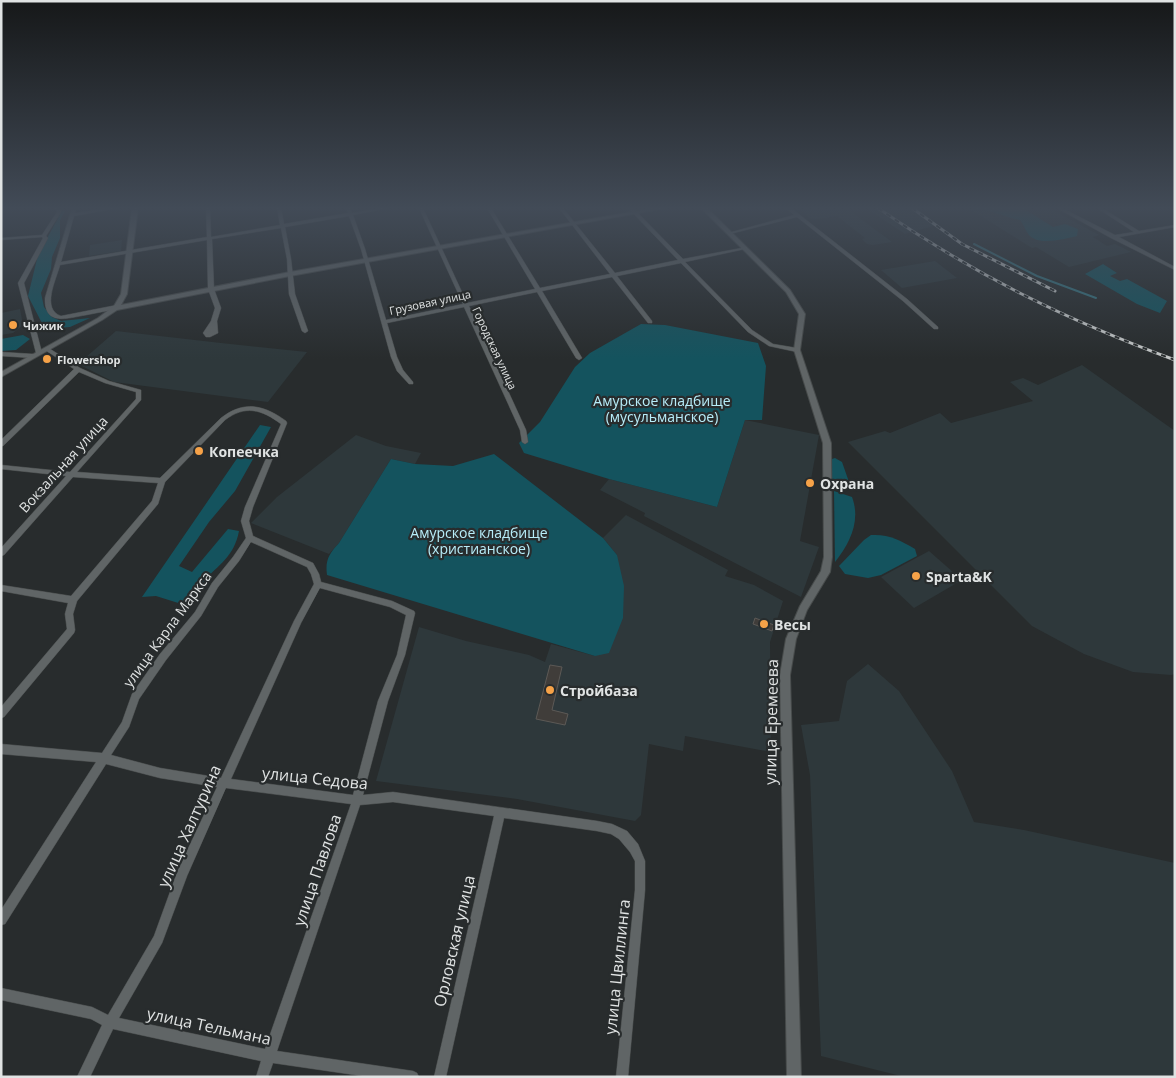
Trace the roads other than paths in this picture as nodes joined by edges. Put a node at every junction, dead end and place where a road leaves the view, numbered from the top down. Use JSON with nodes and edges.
{"nodes":[{"id":1,"x":35,"y":258,"type":"edge"},
{"id":2,"x":61,"y":258,"type":"edge"},
{"id":3,"x":92,"y":258,"type":"edge"},
{"id":4,"x":128,"y":258,"type":"edge"},
{"id":5,"x":209,"y":258,"type":"edge"},
{"id":6,"x":288,"y":258,"type":"edge"},
{"id":7,"x":381,"y":258,"type":"edge"},
{"id":8,"x":444,"y":258,"type":"edge"},
{"id":9,"x":521,"y":258,"type":"edge"},
{"id":10,"x":600,"y":258,"type":"edge"},
{"id":11,"x":690,"y":258,"type":"edge"},
{"id":12,"x":755,"y":258,"type":"edge"},
{"id":13,"x":851,"y":258,"type":"edge"},
{"id":14,"x":1154,"y":258,"type":"edge"},
{"id":15,"x":681,"y":260,"type":"junction"},
{"id":16,"x":366,"y":261,"type":"junction"},
{"id":17,"x":59,"y":264,"type":"junction"},
{"id":18,"x":1175,"y":269,"type":"edge"},
{"id":19,"x":290,"y":274,"type":"junction"},
{"id":20,"x":613,"y":275,"type":"junction"},
{"id":21,"x":211,"y":289,"type":"junction"},
{"id":22,"x":540,"y":290,"type":"junction"},
{"id":23,"x":464,"y":305,"type":"junction"},
{"id":24,"x":116,"y":308,"type":"junction"},
{"id":25,"x":214,"y":321,"type":"dead end"},
{"id":26,"x":384,"y":322,"type":"junction"},
{"id":27,"x":650,"y":322,"type":"dead end"},
{"id":28,"x":936,"y":328,"type":"dead end"},
{"id":29,"x":305,"y":331,"type":"dead end"},
{"id":30,"x":47,"y":349,"type":"junction"},
{"id":31,"x":798,"y":350,"type":"junction"},
{"id":32,"x":1,"y":354,"type":"edge"},
{"id":33,"x":36,"y":355,"type":"junction"},
{"id":34,"x":579,"y":358,"type":"dead end"},
{"id":35,"x":78,"y":369,"type":"junction"},
{"id":36,"x":1,"y":375,"type":"edge"},
{"id":37,"x":410,"y":383,"type":"dead end"},
{"id":38,"x":526,"y":442,"type":"dead end"},
{"id":39,"x":1,"y":444,"type":"edge"},
{"id":40,"x":1,"y":467,"type":"edge"},
{"id":41,"x":69,"y":476,"type":"junction"},
{"id":42,"x":162,"y":481,"type":"junction"},
{"id":43,"x":250,"y":538,"type":"junction"},
{"id":44,"x":1,"y":553,"type":"edge"},
{"id":45,"x":318,"y":584,"type":"junction"},
{"id":46,"x":1,"y":588,"type":"edge"},
{"id":47,"x":73,"y":600,"type":"junction"},
{"id":48,"x":1,"y":714,"type":"edge"},
{"id":49,"x":1,"y":749,"type":"edge"},
{"id":50,"x":103,"y":758,"type":"junction"},
{"id":51,"x":224,"y":783,"type":"junction"},
{"id":52,"x":357,"y":800,"type":"junction"},
{"id":53,"x":500,"y":812,"type":"junction"},
{"id":54,"x":640,"y":861,"type":"joint"},
{"id":55,"x":1,"y":920,"type":"edge"},
{"id":56,"x":1,"y":994,"type":"edge"},
{"id":57,"x":110,"y":1022,"type":"junction"},
{"id":58,"x":269,"y":1056,"type":"junction"},
{"id":59,"x":83,"y":1077,"type":"edge"},
{"id":60,"x":262,"y":1077,"type":"edge"},
{"id":61,"x":414,"y":1077,"type":"edge"},
{"id":62,"x":440,"y":1077,"type":"edge"},
{"id":63,"x":622,"y":1077,"type":"edge"},
{"id":64,"x":794,"y":1077,"type":"edge"}],
"edges":[{"from":1,"to":33,"type":"street"},
{"from":2,"to":17,"type":"street"},
{"from":3,"to":17,"type":"street"},
{"from":4,"to":24,"type":"street"},
{"from":5,"to":21,"type":"street"},
{"from":6,"to":19,"type":"street"},
{"from":7,"to":16,"type":"street"},
{"from":8,"to":23,"type":"street","name":"Городская улица"},
{"from":9,"to":22,"type":"street"},
{"from":10,"to":20,"type":"street"},
{"from":11,"to":15,"type":"street","name":"Грузовая улица"},
{"from":12,"to":31,"type":"street"},
{"from":13,"to":28,"type":"street"},
{"from":14,"to":18,"type":"street"},
{"from":15,"to":20,"type":"street","name":"Грузовая улица"},
{"from":15,"to":31,"type":"street"},
{"from":16,"to":19,"type":"street"},
{"from":16,"to":26,"type":"street"},
{"from":17,"to":24,"type":"street"},
{"from":19,"to":21,"type":"street"},
{"from":19,"to":29,"type":"street"},
{"from":20,"to":22,"type":"street","name":"Грузовая улица"},
{"from":20,"to":27,"type":"street"},
{"from":21,"to":24,"type":"street"},
{"from":21,"to":25,"type":"street"},
{"from":22,"to":23,"type":"street","name":"Грузовая улица"},
{"from":22,"to":34,"type":"street"},
{"from":23,"to":26,"type":"street","name":"Грузовая улица"},
{"from":23,"to":38,"type":"street","name":"Городская улица"},
{"from":24,"to":30,"type":"street"},
{"from":26,"to":37,"type":"street"},
{"from":30,"to":33,"type":"street"},
{"from":30,"to":35,"type":"street"},
{"from":31,"to":64,"type":"street","name":"улица Еремеева"},
{"from":32,"to":33,"type":"street"},
{"from":33,"to":36,"type":"street"},
{"from":35,"to":39,"type":"street"},
{"from":35,"to":41,"type":"street","name":"Вокзальная улица"},
{"from":40,"to":41,"type":"street"},
{"from":41,"to":42,"type":"street"},
{"from":41,"to":44,"type":"street","name":"Вокзальная улица"},
{"from":42,"to":43,"type":"street"},
{"from":42,"to":47,"type":"street"},
{"from":43,"to":45,"type":"street"},
{"from":43,"to":50,"type":"street","name":"улица Карла Маркса"},
{"from":45,"to":51,"type":"street","name":"улица Халтурина"},
{"from":45,"to":52,"type":"street","name":"улица Павлова"},
{"from":46,"to":47,"type":"street"},
{"from":47,"to":48,"type":"street"},
{"from":49,"to":50,"type":"street","name":"улица Седова"},
{"from":50,"to":51,"type":"street","name":"улица Седова"},
{"from":50,"to":55,"type":"street","name":"улица Карла Маркса"},
{"from":51,"to":52,"type":"street","name":"улица Седова"},
{"from":51,"to":57,"type":"street","name":"улица Халтурина"},
{"from":52,"to":53,"type":"street","name":"улица Седова"},
{"from":52,"to":58,"type":"street","name":"улица Павлова"},
{"from":53,"to":54,"type":"street","name":"улица Седова"},
{"from":53,"to":62,"type":"street","name":"Орловская улица"},
{"from":54,"to":63,"type":"street","name":"улица Цвиллинга"},
{"from":56,"to":57,"type":"street","name":"улица Тельмана"},
{"from":57,"to":58,"type":"street","name":"улица Тельмана"},
{"from":57,"to":59,"type":"street","name":"улица Халтурина"},
{"from":58,"to":60,"type":"street","name":"улица Павлова"},
{"from":58,"to":61,"type":"street","name":"улица Тельмана"}]}
